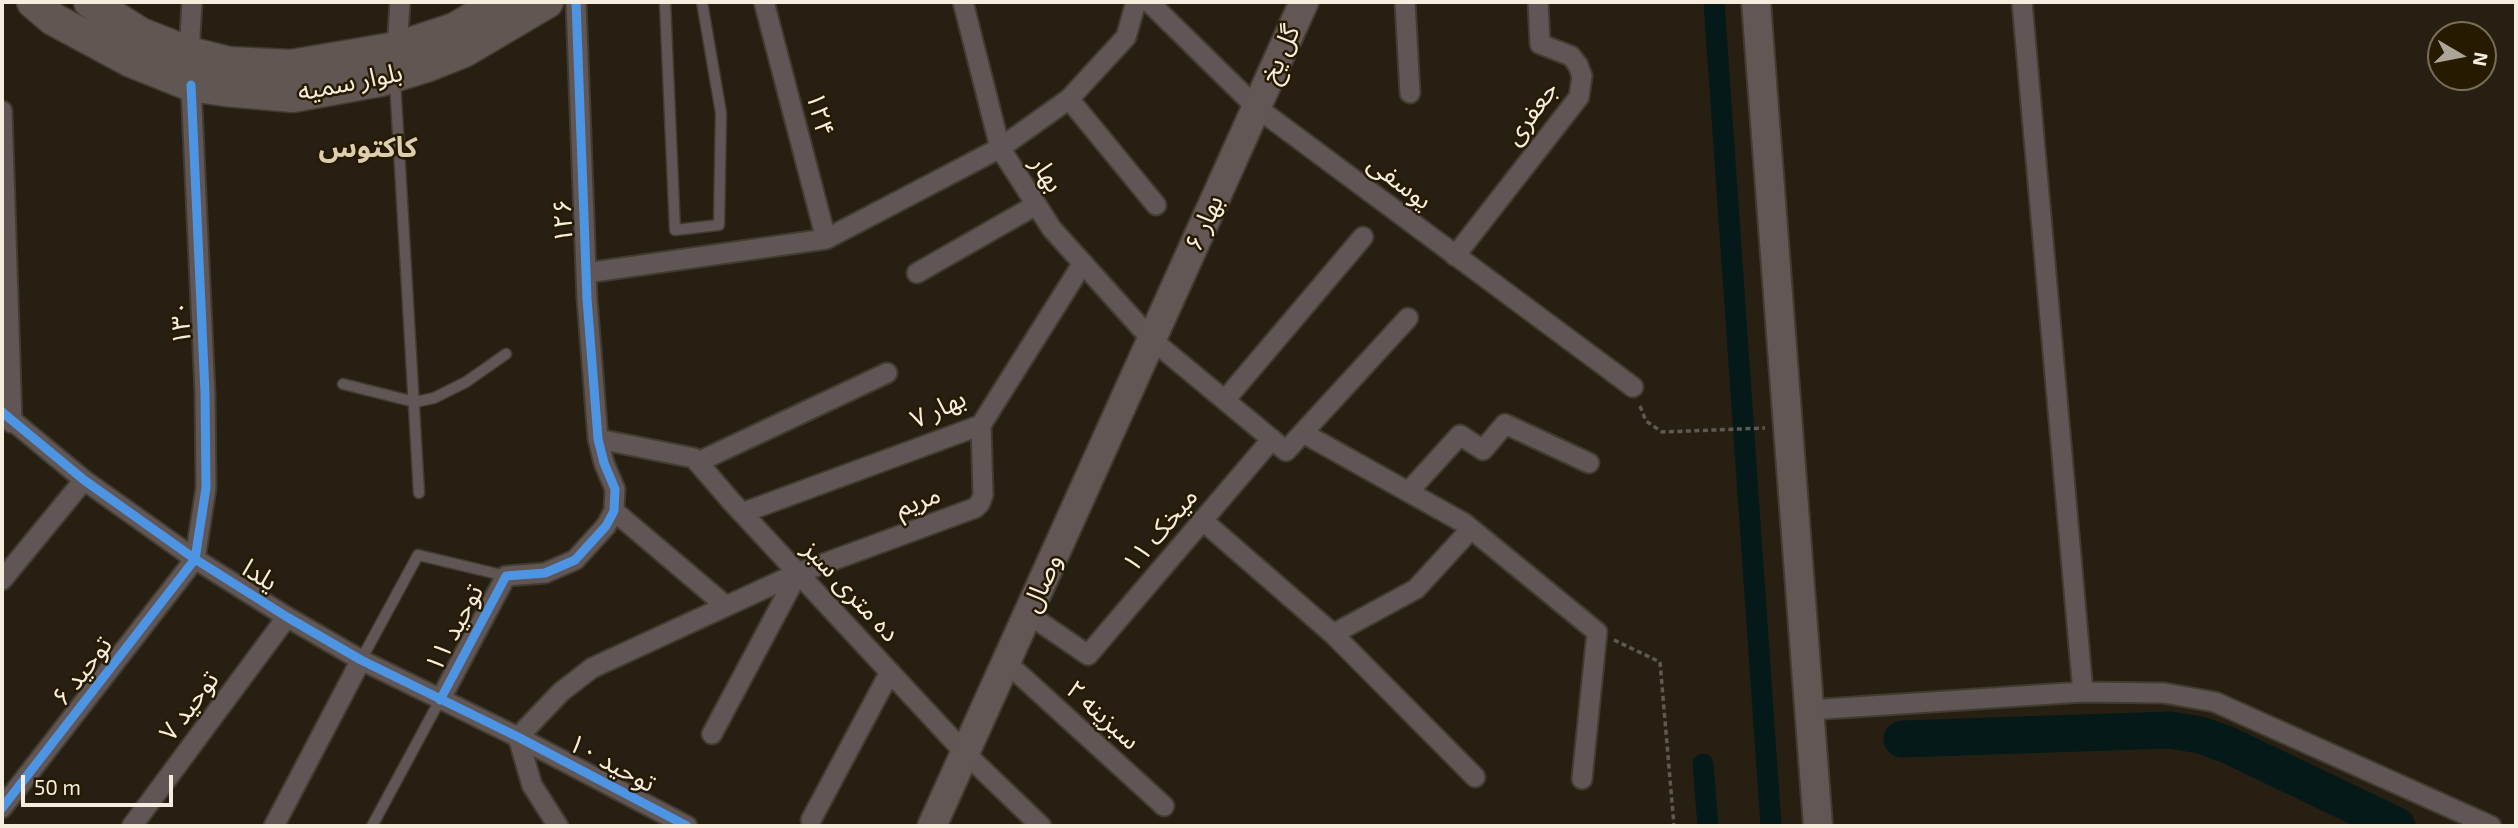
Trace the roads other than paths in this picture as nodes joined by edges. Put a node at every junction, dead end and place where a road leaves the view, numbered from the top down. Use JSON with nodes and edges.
{"nodes":[{"id":1,"x":33,"y":2,"type":"edge"},
{"id":2,"x":90,"y":2,"type":"edge"},
{"id":3,"x":192,"y":2,"type":"edge"},
{"id":4,"x":400,"y":2,"type":"edge"},
{"id":5,"x":500,"y":2,"type":"edge"},
{"id":6,"x":547,"y":2,"type":"edge"},
{"id":7,"x":576,"y":2,"type":"edge"},
{"id":8,"x":665,"y":2,"type":"edge"},
{"id":9,"x":702,"y":2,"type":"edge"},
{"id":10,"x":764,"y":2,"type":"edge"},
{"id":11,"x":963,"y":2,"type":"edge"},
{"id":12,"x":1136,"y":2,"type":"edge"},
{"id":13,"x":1149,"y":2,"type":"edge"},
{"id":14,"x":1304,"y":2,"type":"edge"},
{"id":15,"x":1405,"y":2,"type":"edge"},
{"id":16,"x":1538,"y":2,"type":"edge"},
{"id":17,"x":1756,"y":2,"type":"edge"},
{"id":18,"x":2022,"y":2,"type":"edge"},
{"id":19,"x":189,"y":53,"type":"junction"},
{"id":20,"x":396,"y":62,"type":"junction"},
{"id":21,"x":191,"y":85,"type":"junction"},
{"id":22,"x":1410,"y":93,"type":"dead end"},
{"id":23,"x":1069,"y":99,"type":"junction"},
{"id":24,"x":1256,"y":107,"type":"junction"},
{"id":25,"x":2,"y":111,"type":"edge"},
{"id":26,"x":1000,"y":148,"type":"junction"},
{"id":27,"x":1037,"y":205,"type":"junction"},
{"id":28,"x":1156,"y":205,"type":"dead end"},
{"id":29,"x":1363,"y":237,"type":"dead end"},
{"id":30,"x":826,"y":239,"type":"junction"},
{"id":31,"x":1455,"y":256,"type":"junction"},
{"id":32,"x":1083,"y":263,"type":"junction"},
{"id":33,"x":586,"y":273,"type":"junction"},
{"id":34,"x":917,"y":273,"type":"dead end"},
{"id":35,"x":1408,"y":317,"type":"dead end"},
{"id":36,"x":1152,"y":339,"type":"junction"},
{"id":37,"x":506,"y":355,"type":"dead end"},
{"id":38,"x":887,"y":373,"type":"dead end"},
{"id":39,"x":343,"y":384,"type":"dead end"},
{"id":40,"x":1633,"y":387,"type":"road end"},
{"id":41,"x":1225,"y":400,"type":"junction"},
{"id":42,"x":415,"y":402,"type":"junction"},
{"id":43,"x":7,"y":417,"type":"edge"},
{"id":44,"x":981,"y":425,"type":"junction"},
{"id":45,"x":1303,"y":433,"type":"junction"},
{"id":46,"x":598,"y":439,"type":"junction"},
{"id":47,"x":1279,"y":445,"type":"junction"},
{"id":48,"x":698,"y":462,"type":"junction"},
{"id":49,"x":1589,"y":463,"type":"dead end"},
{"id":50,"x":84,"y":480,"type":"junction"},
{"id":51,"x":1409,"y":491,"type":"junction"},
{"id":52,"x":419,"y":493,"type":"dead end"},
{"id":53,"x":614,"y":512,"type":"junction"},
{"id":54,"x":742,"y":513,"type":"junction"},
{"id":55,"x":1202,"y":520,"type":"junction"},
{"id":56,"x":1471,"y":529,"type":"junction"},
{"id":57,"x":195,"y":559,"type":"junction"},
{"id":58,"x":798,"y":573,"type":"junction"},
{"id":59,"x":506,"y":576,"type":"junction"},
{"id":60,"x":2,"y":580,"type":"edge"},
{"id":61,"x":726,"y":606,"type":"junction"},
{"id":62,"x":1028,"y":614,"type":"junction"},
{"id":63,"x":287,"y":617,"type":"junction"},
{"id":64,"x":1333,"y":634,"type":"junction"},
{"id":65,"x":361,"y":660,"type":"junction"},
{"id":66,"x":1006,"y":662,"type":"junction"},
{"id":67,"x":890,"y":672,"type":"junction"},
{"id":68,"x":2083,"y":692,"type":"junction"},
{"id":69,"x":440,"y":700,"type":"junction"},
{"id":70,"x":1809,"y":710,"type":"junction"},
{"id":71,"x":712,"y":734,"type":"dead end"},
{"id":72,"x":518,"y":737,"type":"junction"},
{"id":73,"x":965,"y":753,"type":"junction"},
{"id":74,"x":1475,"y":777,"type":"dead end"},
{"id":75,"x":1582,"y":779,"type":"dead end"},
{"id":76,"x":1164,"y":806,"type":"dead end"},
{"id":77,"x":2,"y":808,"type":"edge"},
{"id":78,"x":811,"y":820,"type":"dead end"},
{"id":79,"x":553,"y":823,"type":"edge"},
{"id":80,"x":132,"y":826,"type":"edge"},
{"id":81,"x":274,"y":826,"type":"edge"},
{"id":82,"x":372,"y":826,"type":"edge"},
{"id":83,"x":687,"y":826,"type":"edge"},
{"id":84,"x":932,"y":826,"type":"edge"},
{"id":85,"x":1041,"y":826,"type":"edge"},
{"id":86,"x":1818,"y":826,"type":"edge"},
{"id":87,"x":2491,"y":826,"type":"edge"}],
"edges":[{"from":1,"to":21,"type":"main road","name":"بلوار سمیه"},
{"from":2,"to":19,"type":"main road","name":"بلوار سمیه"},
{"from":3,"to":19,"type":"street"},
{"from":4,"to":20,"type":"street"},
{"from":5,"to":20,"type":"main road","name":"بلوار سمیه"},
{"from":6,"to":20,"type":"main road","name":"بلوار سمیه"},
{"from":7,"to":33,"type":"street","name":"۱۲۶"},
{"from":8,"to":9,"type":"lane"},
{"from":10,"to":30,"type":"street","name":"۱۲۴"},
{"from":11,"to":26,"type":"street","name":"بهار"},
{"from":12,"to":23,"type":"street"},
{"from":13,"to":24,"type":"street","name":"یوسفی"},
{"from":14,"to":24,"type":"main road","name":"گل یخ"},
{"from":15,"to":22,"type":"street"},
{"from":16,"to":31,"type":"street","name":"جعفری"},
{"from":17,"to":70,"type":"main road"},
{"from":18,"to":68,"type":"street"},
{"from":19,"to":20,"type":"main road","name":"بلوار سمیه"},
{"from":20,"to":21,"type":"main road","name":"بلوار سمیه"},
{"from":20,"to":42,"type":"lane"},
{"from":21,"to":57,"type":"street","name":"۱۳۰"},
{"from":23,"to":26,"type":"street"},
{"from":23,"to":28,"type":"street"},
{"from":24,"to":31,"type":"street","name":"یوسفی"},
{"from":24,"to":36,"type":"main road","name":"بهار ۶"},
{"from":25,"to":43,"type":"street"},
{"from":26,"to":27,"type":"street","name":"بهار"},
{"from":26,"to":30,"type":"street"},
{"from":27,"to":32,"type":"street","name":"بهار"},
{"from":27,"to":34,"type":"street"},
{"from":29,"to":41,"type":"street"},
{"from":30,"to":33,"type":"street"},
{"from":31,"to":40,"type":"street","name":"یوسفی"},
{"from":32,"to":36,"type":"street","name":"بهار"},
{"from":32,"to":44,"type":"street","name":"بهار ۷"},
{"from":33,"to":46,"type":"street","name":"۱۲۶"},
{"from":35,"to":45,"type":"street","name":"میخک ۱۱"},
{"from":36,"to":41,"type":"street","name":"بهار"},
{"from":36,"to":62,"type":"main road","name":"وصال"},
{"from":37,"to":42,"type":"lane"},
{"from":38,"to":48,"type":"street"},
{"from":39,"to":42,"type":"lane"},
{"from":41,"to":47,"type":"street","name":"بهار"},
{"from":42,"to":52,"type":"lane"},
{"from":43,"to":50,"type":"street","name":"یلدا"},
{"from":44,"to":54,"type":"street","name":"بهار ۷"},
{"from":44,"to":58,"type":"street","name":"مریم"},
{"from":45,"to":47,"type":"street","name":"میخک ۱۱"},
{"from":45,"to":51,"type":"street"},
{"from":46,"to":48,"type":"street"},
{"from":46,"to":53,"type":"street"},
{"from":47,"to":55,"type":"street","name":"میخک ۱۱"},
{"from":48,"to":54,"type":"street","name":"ده متری سبز"},
{"from":49,"to":51,"type":"street"},
{"from":50,"to":57,"type":"street","name":"یلدا"},
{"from":50,"to":60,"type":"street"},
{"from":51,"to":56,"type":"street"},
{"from":53,"to":59,"type":"street","name":"توحید ۱۱"},
{"from":53,"to":61,"type":"street"},
{"from":54,"to":58,"type":"street","name":"ده متری سبز"},
{"from":55,"to":62,"type":"street","name":"میخک ۱۱"},
{"from":55,"to":64,"type":"street"},
{"from":56,"to":64,"type":"street"},
{"from":56,"to":75,"type":"street"},
{"from":57,"to":63,"type":"street","name":"یلدا"},
{"from":57,"to":77,"type":"street","name":"توحید ۶"},
{"from":58,"to":61,"type":"street","name":"مریم"},
{"from":58,"to":67,"type":"street","name":"ده متری سبز"},
{"from":58,"to":71,"type":"street"},
{"from":59,"to":65,"type":"lane"},
{"from":59,"to":69,"type":"street","name":"توحید ۱۱"},
{"from":61,"to":72,"type":"street","name":"مریم"},
{"from":62,"to":66,"type":"main road","name":"وصال"},
{"from":63,"to":65,"type":"street","name":"یلدا"},
{"from":63,"to":80,"type":"street","name":"توحید ۷"},
{"from":64,"to":74,"type":"street"},
{"from":65,"to":69,"type":"street","name":"یلدا"},
{"from":65,"to":81,"type":"street"},
{"from":66,"to":73,"type":"main road","name":"وصال"},
{"from":66,"to":76,"type":"street","name":"سبزینه ۲"},
{"from":67,"to":73,"type":"street","name":"ده متری سبز"},
{"from":67,"to":78,"type":"street"},
{"from":68,"to":70,"type":"street"},
{"from":68,"to":87,"type":"street"},
{"from":69,"to":72,"type":"street","name":"یلدا"},
{"from":69,"to":82,"type":"lane"},
{"from":70,"to":86,"type":"main road"},
{"from":72,"to":79,"type":"street"},
{"from":72,"to":83,"type":"street","name":"توحید ۱۰"},
{"from":73,"to":84,"type":"main road","name":"وصال"},
{"from":73,"to":85,"type":"street","name":"ده متری سبز"}]}
